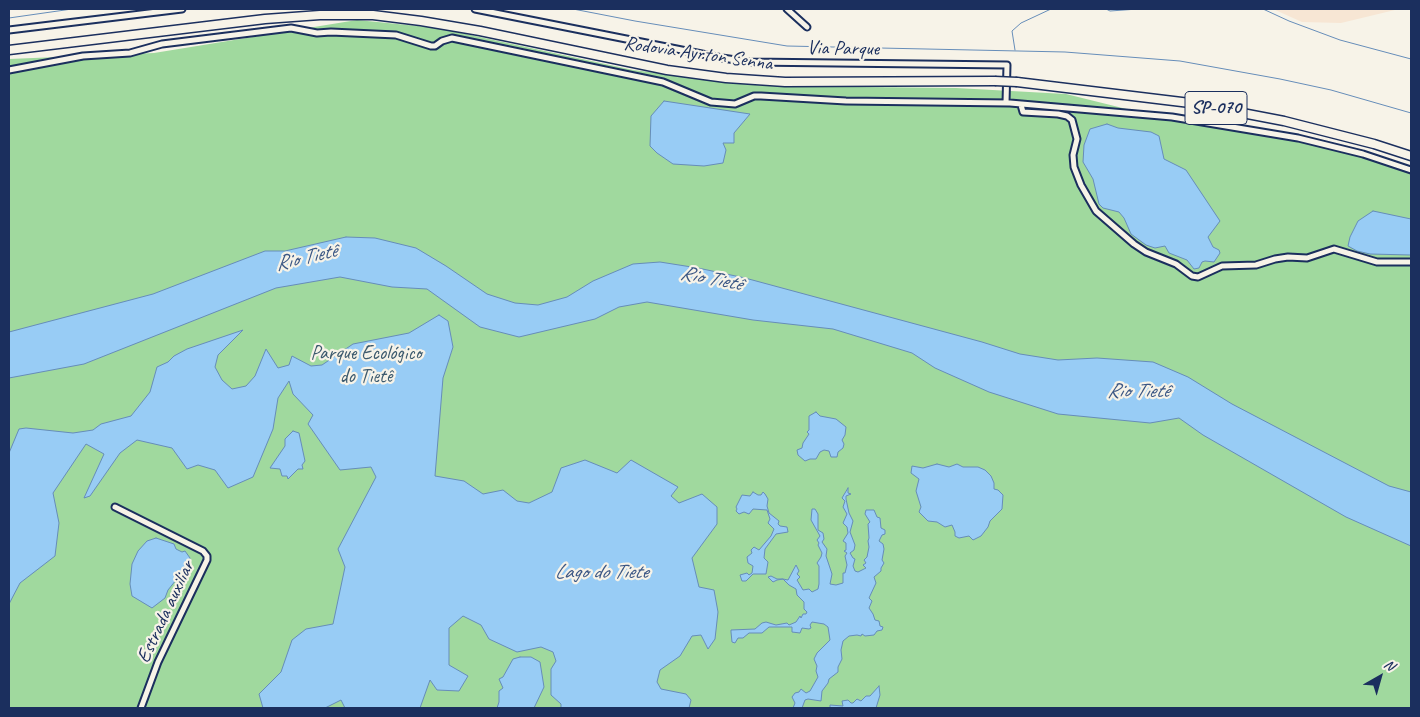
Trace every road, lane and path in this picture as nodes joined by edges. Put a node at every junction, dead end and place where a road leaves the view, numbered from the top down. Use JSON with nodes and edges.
{"nodes":[{"id":1,"x":182,"y":9,"type":"edge"},
{"id":2,"x":475,"y":9,"type":"edge"},
{"id":3,"x":788,"y":9,"type":"edge"},
{"id":4,"x":807,"y":27,"type":"dead end"},
{"id":5,"x":9,"y":30,"type":"edge"},
{"id":6,"x":9,"y":50,"type":"edge"},
{"id":7,"x":9,"y":70,"type":"edge"},
{"id":8,"x":1006,"y":103,"type":"junction"},
{"id":9,"x":1021,"y":105,"type":"junction"},
{"id":10,"x":1411,"y":156,"type":"edge"},
{"id":11,"x":1411,"y":170,"type":"edge"},
{"id":12,"x":1411,"y":262,"type":"edge"},
{"id":13,"x":115,"y":507,"type":"dead end"},
{"id":14,"x":140,"y":708,"type":"edge"}],
"edges":[{"from":1,"to":5,"type":"street"},
{"from":2,"to":8,"type":"street","name":"Via Parque"},
{"from":3,"to":4,"type":"street"},
{"from":6,"to":10,"type":"highway","name":"Rodovia Ayrton Senna","number":"SP-070","bridge":true},
{"from":7,"to":8,"type":"street"},
{"from":8,"to":9,"type":"street"},
{"from":9,"to":11,"type":"street"},
{"from":9,"to":12,"type":"street"},
{"from":13,"to":14,"type":"street","name":"Estrada auxiliar"}]}
